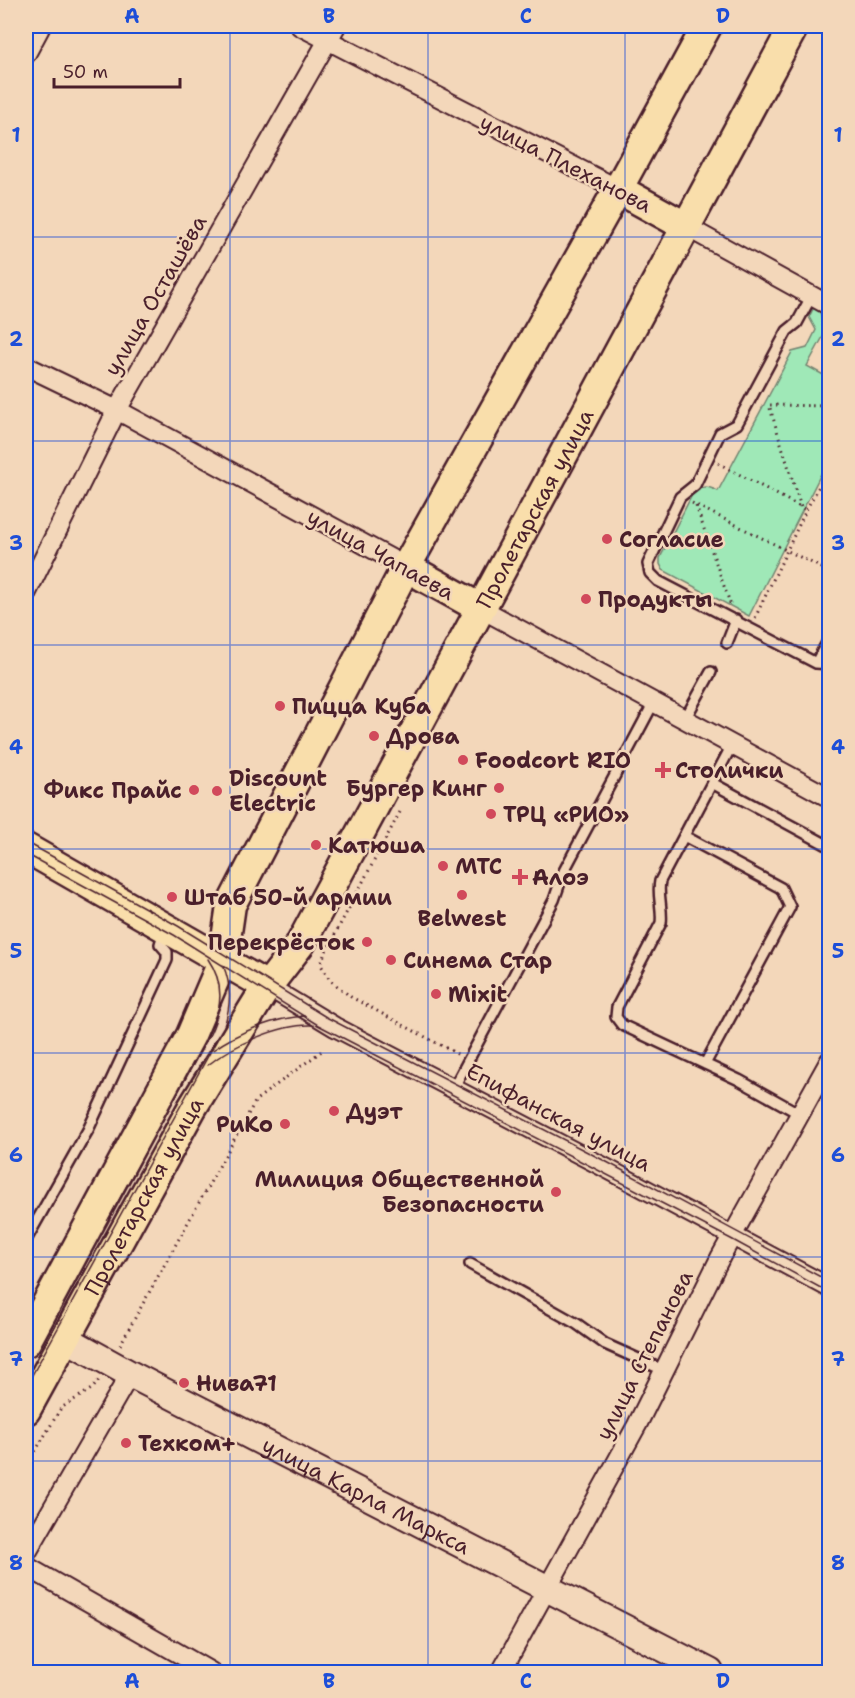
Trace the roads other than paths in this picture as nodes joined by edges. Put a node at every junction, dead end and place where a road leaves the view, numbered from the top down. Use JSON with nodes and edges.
{"nodes":[{"id":1,"x":41,"y":26,"type":"edge"},
{"id":2,"x":300,"y":26,"type":"edge"},
{"id":3,"x":707,"y":26,"type":"edge"},
{"id":4,"x":794,"y":26,"type":"edge"},
{"id":5,"x":332,"y":33,"type":"edge"},
{"id":6,"x":26,"y":54,"type":"edge"},
{"id":7,"x":618,"y":189,"type":"junction"},
{"id":8,"x":685,"y":226,"type":"junction"},
{"id":9,"x":811,"y":297,"type":"junction"},
{"id":10,"x":830,"y":306,"type":"edge"},
{"id":11,"x":26,"y":366,"type":"edge"},
{"id":12,"x":117,"y":411,"type":"junction"},
{"id":13,"x":406,"y":567,"type":"junction"},
{"id":14,"x":26,"y":594,"type":"edge"},
{"id":15,"x":480,"y":608,"type":"junction"},
{"id":16,"x":736,"y":620,"type":"junction"},
{"id":17,"x":830,"y":638,"type":"edge"},
{"id":18,"x":727,"y":643,"type":"dead end"},
{"id":19,"x":816,"y":663,"type":"junction"},
{"id":20,"x":830,"y":664,"type":"edge"},
{"id":21,"x":711,"y":672,"type":"dead end"},
{"id":22,"x":654,"y":702,"type":"junction"},
{"id":23,"x":684,"y":719,"type":"junction"},
{"id":24,"x":732,"y":745,"type":"junction"},
{"id":25,"x":712,"y":783,"type":"junction"},
{"id":26,"x":830,"y":798,"type":"edge"},
{"id":27,"x":684,"y":836,"type":"junction"},
{"id":28,"x":829,"y":846,"type":"edge"},
{"id":29,"x":26,"y":848,"type":"edge"},
{"id":30,"x":165,"y":926,"type":"junction"},
{"id":31,"x":223,"y":960,"type":"junction"},
{"id":32,"x":267,"y":987,"type":"junction"},
{"id":33,"x":830,"y":1060,"type":"edge"},
{"id":34,"x":705,"y":1064,"type":"junction"},
{"id":35,"x":823,"y":1085,"type":"edge"},
{"id":36,"x":453,"y":1089,"type":"junction"},
{"id":37,"x":800,"y":1114,"type":"junction"},
{"id":38,"x":733,"y":1236,"type":"junction"},
{"id":39,"x":26,"y":1240,"type":"edge"},
{"id":40,"x":470,"y":1264,"type":"dead end"},
{"id":41,"x":830,"y":1288,"type":"edge"},
{"id":42,"x":29,"y":1327,"type":"edge"},
{"id":43,"x":65,"y":1338,"type":"junction"},
{"id":44,"x":120,"y":1369,"type":"junction"},
{"id":45,"x":663,"y":1370,"type":"junction"},
{"id":46,"x":26,"y":1410,"type":"edge"},
{"id":47,"x":26,"y":1554,"type":"edge"},
{"id":48,"x":26,"y":1566,"type":"edge"},
{"id":49,"x":545,"y":1589,"type":"junction"},
{"id":50,"x":211,"y":1672,"type":"edge"},
{"id":51,"x":501,"y":1672,"type":"edge"},
{"id":52,"x":710,"y":1672,"type":"edge"}],
"edges":[{"from":1,"to":6,"type":"street"},
{"from":2,"to":5,"type":"street","name":"улица Плеханова"},
{"from":3,"to":7,"type":"main road","name":"Пролетарская улица"},
{"from":4,"to":8,"type":"main road","name":"Пролетарская улица"},
{"from":5,"to":7,"type":"street","name":"улица Плеханова"},
{"from":5,"to":12,"type":"street","name":"улица Осташёва"},
{"from":7,"to":8,"type":"main road","name":"улица Плеханова"},
{"from":7,"to":13,"type":"main road","name":"Пролетарская улица"},
{"from":8,"to":9,"type":"street","name":"улица Плеханова"},
{"from":8,"to":15,"type":"main road","name":"Пролетарская улица"},
{"from":9,"to":10,"type":"street","name":"улица Плеханова"},
{"from":9,"to":16,"type":"lane"},
{"from":11,"to":12,"type":"street","name":"улица Чапаева"},
{"from":12,"to":13,"type":"street","name":"улица Чапаева"},
{"from":12,"to":14,"type":"street","name":"улица Осташёва"},
{"from":13,"to":15,"type":"main road","name":"улица Чапаева"},
{"from":13,"to":31,"type":"main road","name":"Пролетарская улица"},
{"from":15,"to":22,"type":"street","name":"улица Чапаева"},
{"from":15,"to":32,"type":"main road","name":"Пролетарская улица"},
{"from":16,"to":18,"type":"lane"},
{"from":16,"to":19,"type":"lane"},
{"from":17,"to":19,"type":"lane"},
{"from":19,"to":20,"type":"lane"},
{"from":21,"to":23,"type":"lane"},
{"from":22,"to":23,"type":"street","name":"улица Чапаева"},
{"from":22,"to":36,"type":"lane"},
{"from":23,"to":24,"type":"street","name":"улица Чапаева"},
{"from":24,"to":25,"type":"lane"},
{"from":24,"to":26,"type":"street","name":"улица Чапаева"},
{"from":25,"to":27,"type":"lane"},
{"from":25,"to":28,"type":"lane"},
{"from":27,"to":34,"type":"lane"},
{"from":27,"to":34,"type":"lane"},
{"from":29,"to":30,"type":"main road"},
{"from":30,"to":31,"type":"main road"},
{"from":30,"to":39,"type":"lane"},
{"from":31,"to":32,"type":"main road"},
{"from":31,"to":42,"type":"main road","name":"Пролетарская улица"},
{"from":32,"to":36,"type":"street","name":"Епифанская улица"},
{"from":32,"to":43,"type":"main road","name":"Пролетарская улица"},
{"from":33,"to":35,"type":"street","name":"улица Степанова"},
{"from":34,"to":37,"type":"lane"},
{"from":35,"to":37,"type":"street","name":"улица Степанова"},
{"from":36,"to":38,"type":"street","name":"Епифанская улица"},
{"from":37,"to":38,"type":"street","name":"улица Степанова"},
{"from":38,"to":41,"type":"street","name":"Епифанская улица"},
{"from":38,"to":45,"type":"street","name":"улица Степанова"},
{"from":40,"to":45,"type":"lane"},
{"from":42,"to":43,"type":"main road","name":"улица Карла Маркса"},
{"from":43,"to":44,"type":"main road","name":"улица Карла Маркса"},
{"from":43,"to":46,"type":"main road","name":"Пролетарская улица"},
{"from":44,"to":47,"type":"street"},
{"from":44,"to":49,"type":"main road","name":"улица Карла Маркса"},
{"from":45,"to":49,"type":"street","name":"улица Степанова"},
{"from":48,"to":50,"type":"street"},
{"from":49,"to":51,"type":"street","name":"улица Степанова"},
{"from":49,"to":52,"type":"main road","name":"улица Карла Маркса"}]}
